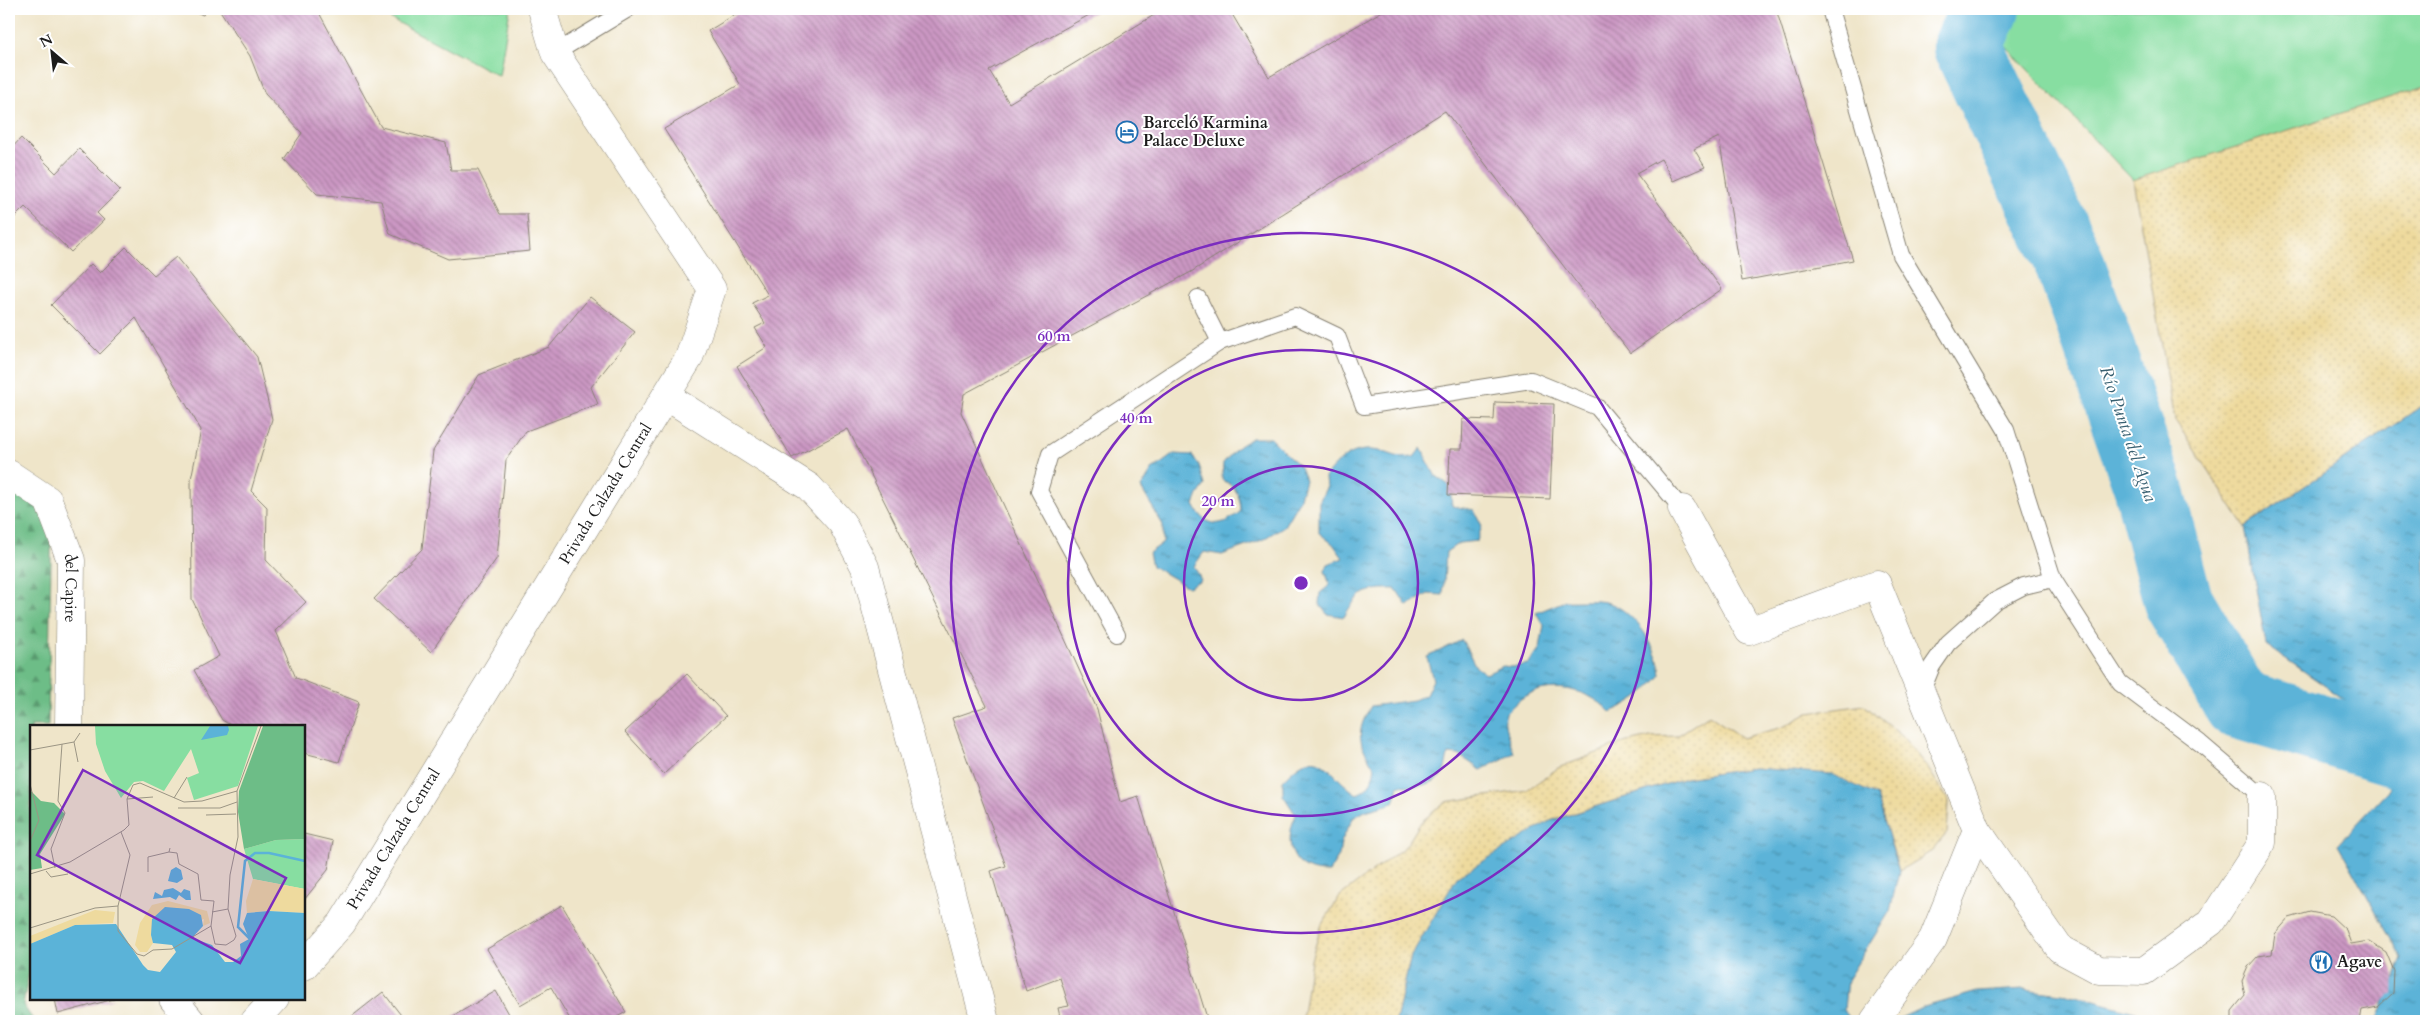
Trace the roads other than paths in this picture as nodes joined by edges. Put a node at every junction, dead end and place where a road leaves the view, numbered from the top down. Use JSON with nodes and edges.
{"nodes":[{"id":1,"x":542,"y":9,"type":"edge"},
{"id":2,"x":628,"y":9,"type":"edge"},
{"id":3,"x":1830,"y":9,"type":"edge"},
{"id":4,"x":555,"y":53,"type":"junction"},
{"id":5,"x":1198,"y":298,"type":"dead end"},
{"id":6,"x":1220,"y":342,"type":"junction"},
{"id":7,"x":666,"y":396,"type":"junction"},
{"id":8,"x":9,"y":474,"type":"edge"},
{"id":9,"x":1682,"y":509,"type":"joint"},
{"id":10,"x":2053,"y":579,"type":"junction"},
{"id":11,"x":1117,"y":634,"type":"dead end"},
{"id":12,"x":1921,"y":692,"type":"junction"},
{"id":13,"x":69,"y":725,"type":"edge"},
{"id":14,"x":2262,"y":796,"type":"joint"},
{"id":15,"x":1977,"y":830,"type":"junction"},
{"id":16,"x":305,"y":965,"type":"edge"},
{"id":17,"x":174,"y":1000,"type":"edge"},
{"id":18,"x":274,"y":1000,"type":"edge"},
{"id":19,"x":191,"y":1021,"type":"edge"},
{"id":20,"x":255,"y":1021,"type":"edge"},
{"id":21,"x":985,"y":1021,"type":"edge"},
{"id":22,"x":1874,"y":1021,"type":"edge"}],
"edges":[{"from":1,"to":4,"type":"street","name":"Privada Calzada Central"},
{"from":2,"to":4,"type":"lane"},
{"from":3,"to":10,"type":"lane"},
{"from":4,"to":7,"type":"street","name":"Privada Calzada Central"},
{"from":5,"to":6,"type":"lane"},
{"from":6,"to":9,"type":"lane"},
{"from":6,"to":11,"type":"lane"},
{"from":7,"to":16,"type":"street","name":"Privada Calzada Central"},
{"from":7,"to":21,"type":"street"},
{"from":8,"to":13,"type":"street","name":"del Capire"},
{"from":9,"to":12,"type":"street"},
{"from":10,"to":12,"type":"lane"},
{"from":10,"to":14,"type":"lane"},
{"from":12,"to":15,"type":"street"},
{"from":14,"to":15,"type":"street"},
{"from":15,"to":22,"type":"street"},
{"from":17,"to":19,"type":"street"},
{"from":18,"to":20,"type":"street"}]}
